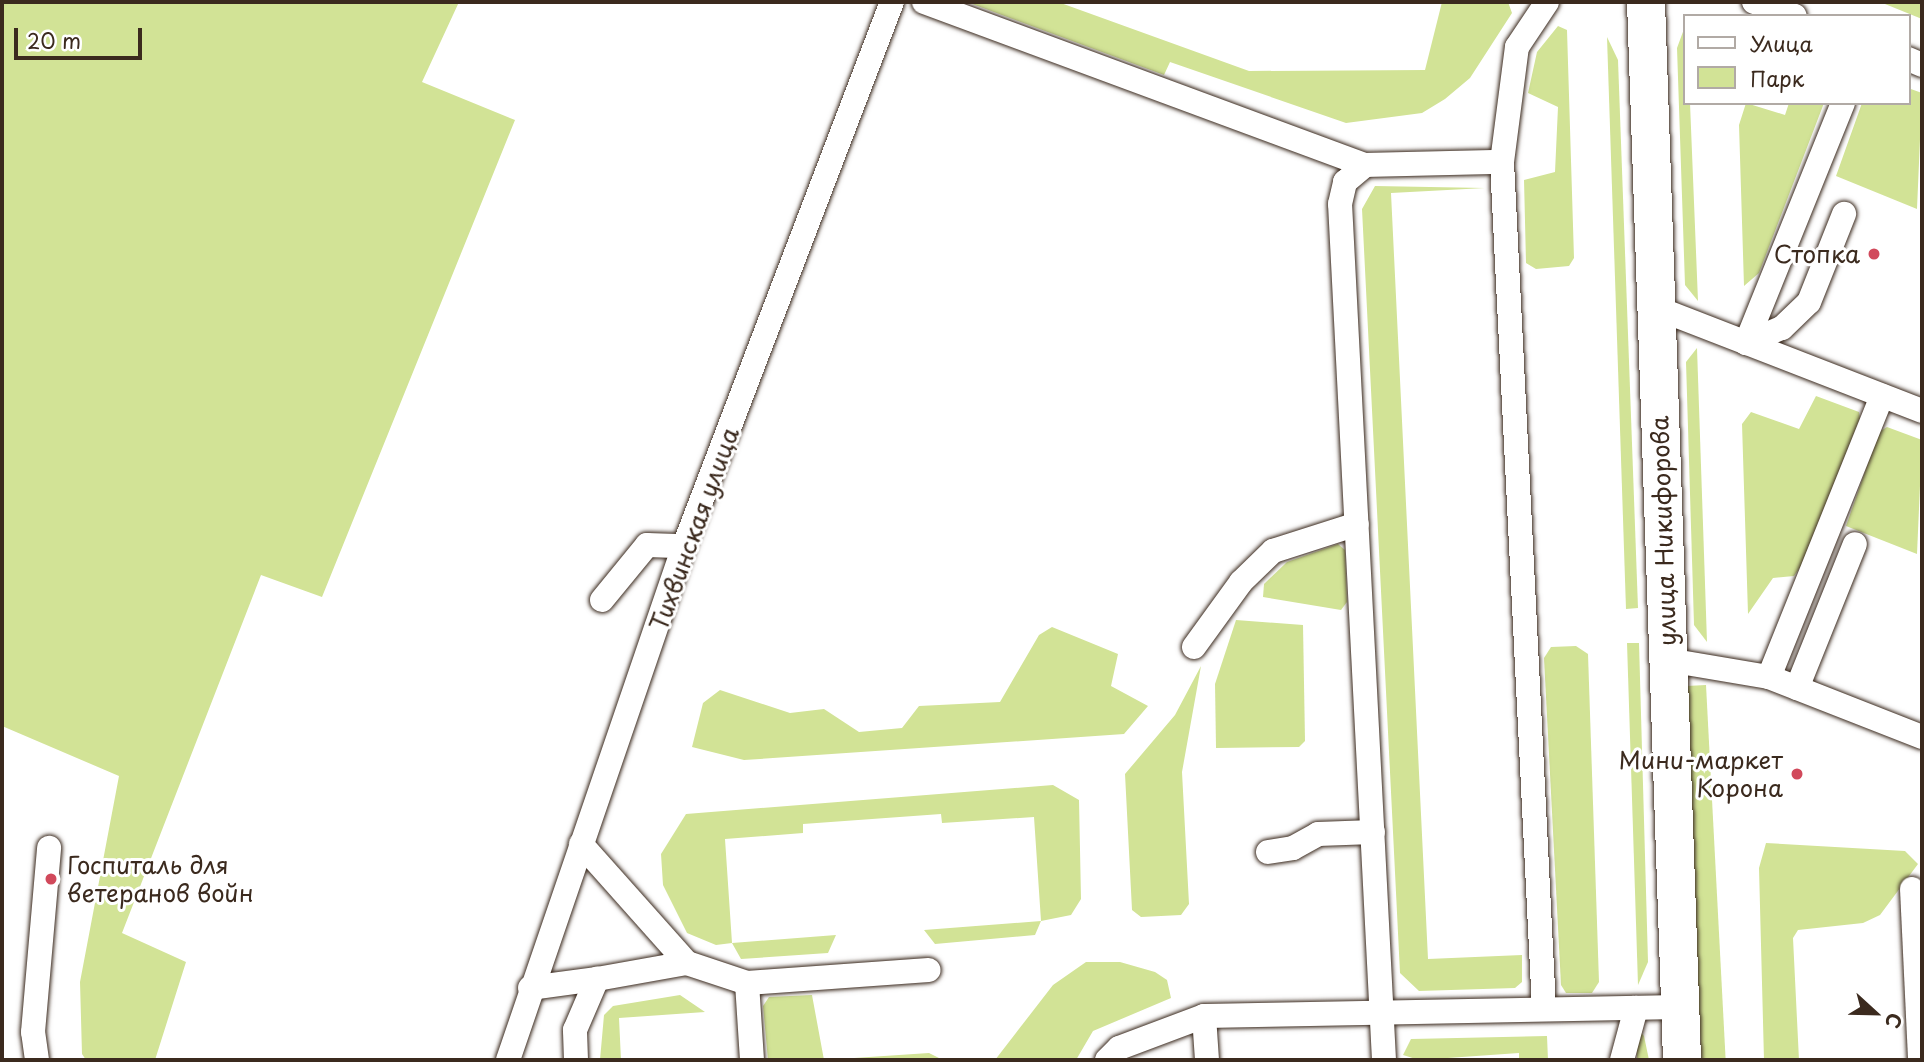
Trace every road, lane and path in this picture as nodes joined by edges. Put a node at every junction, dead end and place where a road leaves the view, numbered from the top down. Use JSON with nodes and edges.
{"nodes":[{"id":1,"x":892,"y":2,"type":"edge"},
{"id":2,"x":924,"y":2,"type":"edge"},
{"id":3,"x":1547,"y":2,"type":"edge"},
{"id":4,"x":1646,"y":2,"type":"edge"},
{"id":5,"x":1764,"y":3,"type":"edge"},
{"id":6,"x":1790,"y":14,"type":"edge"},
{"id":7,"x":1842,"y":105,"type":"edge"},
{"id":8,"x":1502,"y":162,"type":"junction"},
{"id":9,"x":1366,"y":165,"type":"junction"},
{"id":10,"x":1844,"y":214,"type":"dead end"},
{"id":11,"x":1654,"y":307,"type":"junction"},
{"id":12,"x":1746,"y":343,"type":"junction"},
{"id":13,"x":1882,"y":396,"type":"junction"},
{"id":14,"x":1922,"y":411,"type":"edge"},
{"id":15,"x":1357,"y":524,"type":"junction"},
{"id":16,"x":1855,"y":544,"type":"dead end"},
{"id":17,"x":684,"y":546,"type":"junction"},
{"id":18,"x":602,"y":600,"type":"dead end"},
{"id":19,"x":1194,"y":648,"type":"dead end"},
{"id":20,"x":1668,"y":660,"type":"junction"},
{"id":21,"x":1769,"y":677,"type":"junction"},
{"id":22,"x":1797,"y":688,"type":"junction"},
{"id":23,"x":1922,"y":737,"type":"edge"},
{"id":24,"x":1373,"y":832,"type":"junction"},
{"id":25,"x":581,"y":844,"type":"junction"},
{"id":26,"x":49,"y":848,"type":"dead end"},
{"id":27,"x":1268,"y":852,"type":"dead end"},
{"id":28,"x":1912,"y":889,"type":"dead end"},
{"id":29,"x":687,"y":963,"type":"junction"},
{"id":30,"x":929,"y":970,"type":"dead end"},
{"id":31,"x":597,"y":979,"type":"junction"},
{"id":32,"x":747,"y":983,"type":"junction"},
{"id":33,"x":530,"y":988,"type":"junction"},
{"id":34,"x":1636,"y":1007,"type":"junction"},
{"id":35,"x":1680,"y":1007,"type":"junction"},
{"id":36,"x":1544,"y":1009,"type":"junction"},
{"id":37,"x":1382,"y":1013,"type":"junction"},
{"id":38,"x":1204,"y":1016,"type":"junction"},
{"id":39,"x":37,"y":1060,"type":"edge"},
{"id":40,"x":508,"y":1060,"type":"edge"},
{"id":41,"x":576,"y":1060,"type":"edge"},
{"id":42,"x":752,"y":1060,"type":"edge"},
{"id":43,"x":1107,"y":1060,"type":"edge"},
{"id":44,"x":1207,"y":1060,"type":"edge"},
{"id":45,"x":1384,"y":1060,"type":"edge"},
{"id":46,"x":1622,"y":1060,"type":"edge"},
{"id":47,"x":1682,"y":1060,"type":"edge"},
{"id":48,"x":1920,"y":1060,"type":"edge"}],
"edges":[{"from":1,"to":17,"type":"lane","name":"Тихвинская улица"},
{"from":2,"to":9,"type":"lane"},
{"from":3,"to":8,"type":"lane"},
{"from":4,"to":11,"type":"main road","name":"улица Никифорова"},
{"from":5,"to":6,"type":"lane"},
{"from":7,"to":12,"type":"lane"},
{"from":8,"to":9,"type":"lane"},
{"from":8,"to":36,"type":"lane"},
{"from":9,"to":15,"type":"lane"},
{"from":10,"to":12,"type":"lane"},
{"from":11,"to":12,"type":"lane"},
{"from":11,"to":20,"type":"main road","name":"улица Никифорова"},
{"from":12,"to":13,"type":"lane"},
{"from":13,"to":14,"type":"lane"},
{"from":13,"to":21,"type":"lane"},
{"from":15,"to":19,"type":"lane"},
{"from":15,"to":24,"type":"lane"},
{"from":16,"to":22,"type":"lane"},
{"from":17,"to":18,"type":"lane"},
{"from":17,"to":25,"type":"lane","name":"Тихвинская улица"},
{"from":20,"to":21,"type":"lane"},
{"from":20,"to":35,"type":"main road","name":"улица Никифорова"},
{"from":21,"to":22,"type":"lane"},
{"from":22,"to":23,"type":"lane"},
{"from":24,"to":27,"type":"lane"},
{"from":24,"to":37,"type":"lane"},
{"from":25,"to":29,"type":"lane"},
{"from":25,"to":33,"type":"lane","name":"Тихвинская улица"},
{"from":26,"to":39,"type":"lane"},
{"from":28,"to":48,"type":"lane"},
{"from":29,"to":31,"type":"lane"},
{"from":29,"to":32,"type":"lane"},
{"from":30,"to":32,"type":"lane"},
{"from":31,"to":33,"type":"lane"},
{"from":31,"to":41,"type":"lane"},
{"from":32,"to":42,"type":"lane"},
{"from":33,"to":40,"type":"lane","name":"Тихвинская улица"},
{"from":34,"to":35,"type":"lane"},
{"from":34,"to":36,"type":"lane"},
{"from":34,"to":46,"type":"lane"},
{"from":35,"to":47,"type":"main road","name":"улица Никифорова"},
{"from":36,"to":37,"type":"lane"},
{"from":37,"to":38,"type":"lane"},
{"from":37,"to":45,"type":"lane"},
{"from":38,"to":43,"type":"lane"},
{"from":38,"to":44,"type":"lane"}]}
